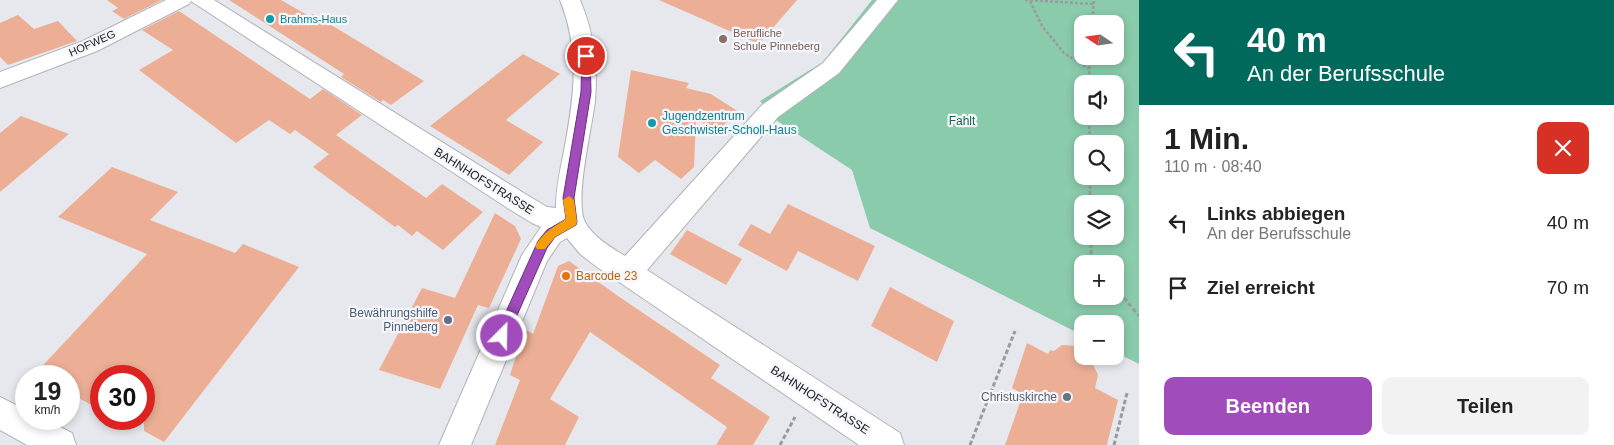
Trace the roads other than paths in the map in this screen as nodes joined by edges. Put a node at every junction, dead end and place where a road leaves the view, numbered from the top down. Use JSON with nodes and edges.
{"nodes":[{"id":1,"x":182,"y":0,"type":"edge"},
{"id":2,"x":200,"y":0,"type":"edge"},
{"id":3,"x":570,"y":0,"type":"edge"},
{"id":4,"x":888,"y":0,"type":"edge"},
{"id":5,"x":0,"y":80,"type":"edge"},
{"id":6,"x":572,"y":222,"type":"junction"},
{"id":7,"x":628,"y":273,"type":"junction"},
{"id":8,"x":0,"y":413,"type":"edge"},
{"id":9,"x":60,"y":445,"type":"edge"},
{"id":10,"x":455,"y":445,"type":"edge"},
{"id":11,"x":888,"y":445,"type":"edge"}],
"edges":[{"from":1,"to":5,"type":"street","name":"HOFWEG"},
{"from":2,"to":6,"type":"street","name":"BAHNHOFSTRASSE"},
{"from":3,"to":6,"type":"street"},
{"from":4,"to":7,"type":"street"},
{"from":6,"to":7,"type":"street","name":"BAHNHOFSTRASSE"},
{"from":6,"to":10,"type":"street"},
{"from":7,"to":11,"type":"street","name":"BAHNHOFSTRASSE"},
{"from":8,"to":9,"type":"street"}]}
